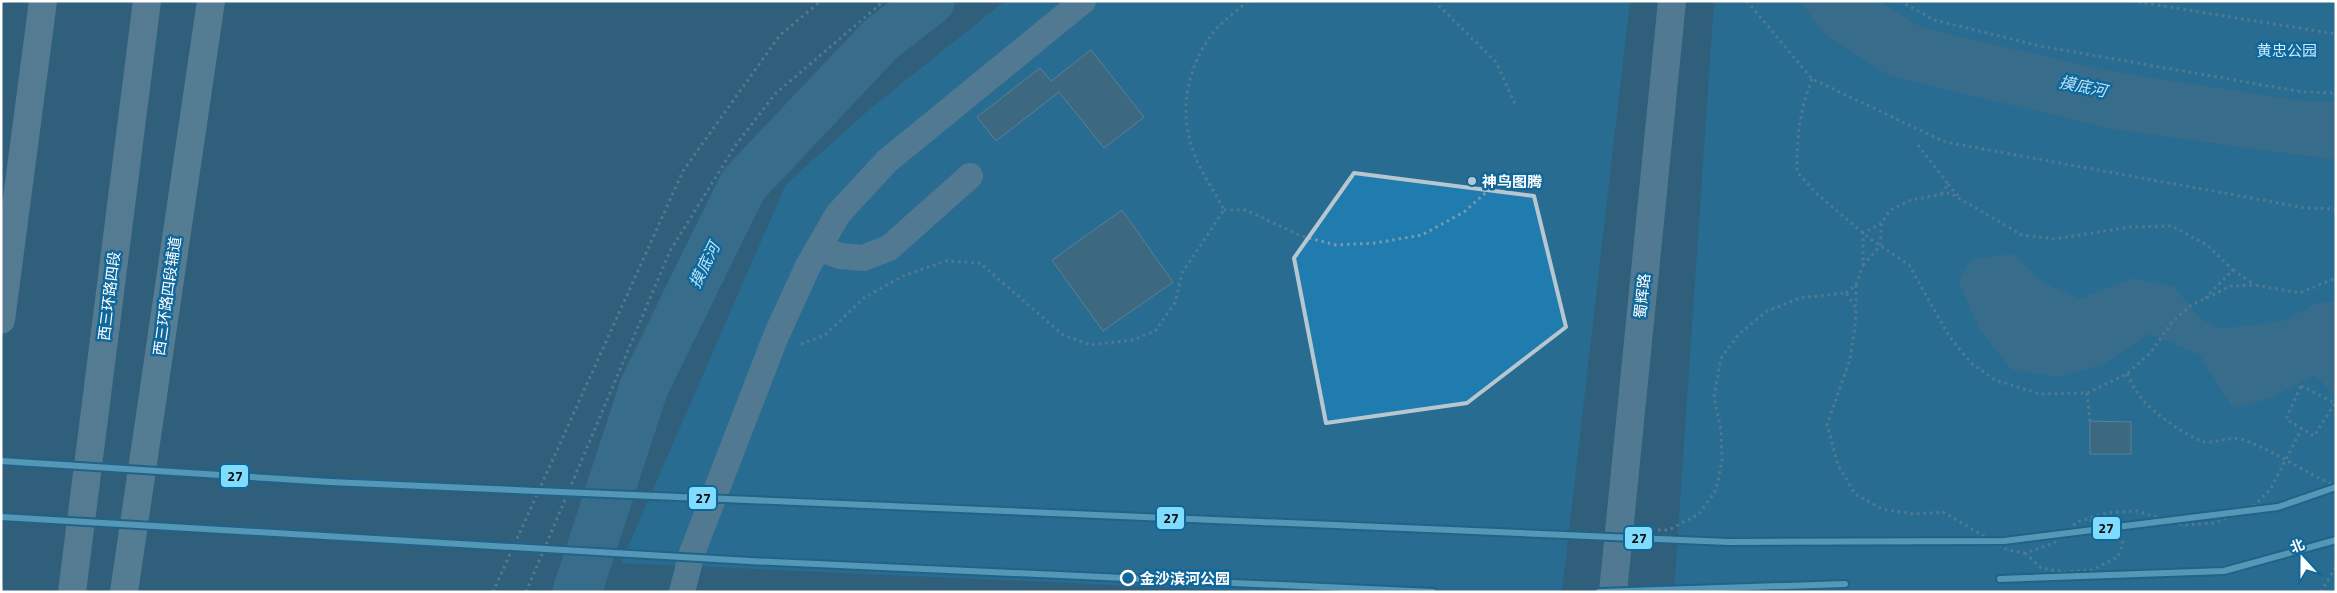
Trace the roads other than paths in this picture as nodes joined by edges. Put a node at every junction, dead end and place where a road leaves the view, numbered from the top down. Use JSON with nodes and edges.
{"nodes":[{"id":1,"x":43,"y":1,"type":"edge"},
{"id":2,"x":147,"y":1,"type":"edge"},
{"id":3,"x":211,"y":1,"type":"edge"},
{"id":4,"x":1083,"y":1,"type":"edge"},
{"id":5,"x":1672,"y":1,"type":"edge"},
{"id":6,"x":970,"y":176,"type":"dead end"},
{"id":7,"x":818,"y":248,"type":"junction"},
{"id":8,"x":1,"y":320,"type":"edge"},
{"id":9,"x":72,"y":592,"type":"edge"},
{"id":10,"x":124,"y":592,"type":"edge"},
{"id":11,"x":682,"y":592,"type":"edge"},
{"id":12,"x":1613,"y":592,"type":"edge"}],
"edges":[{"from":1,"to":8,"type":"highway"},
{"from":2,"to":9,"type":"highway","name":"西三环路四段"},
{"from":3,"to":10,"type":"main road","name":"西三环路四段辅道"},
{"from":4,"to":7,"type":"street"},
{"from":5,"to":12,"type":"street","name":"蜀辉路"},
{"from":6,"to":7,"type":"street"},
{"from":7,"to":11,"type":"street"}]}
